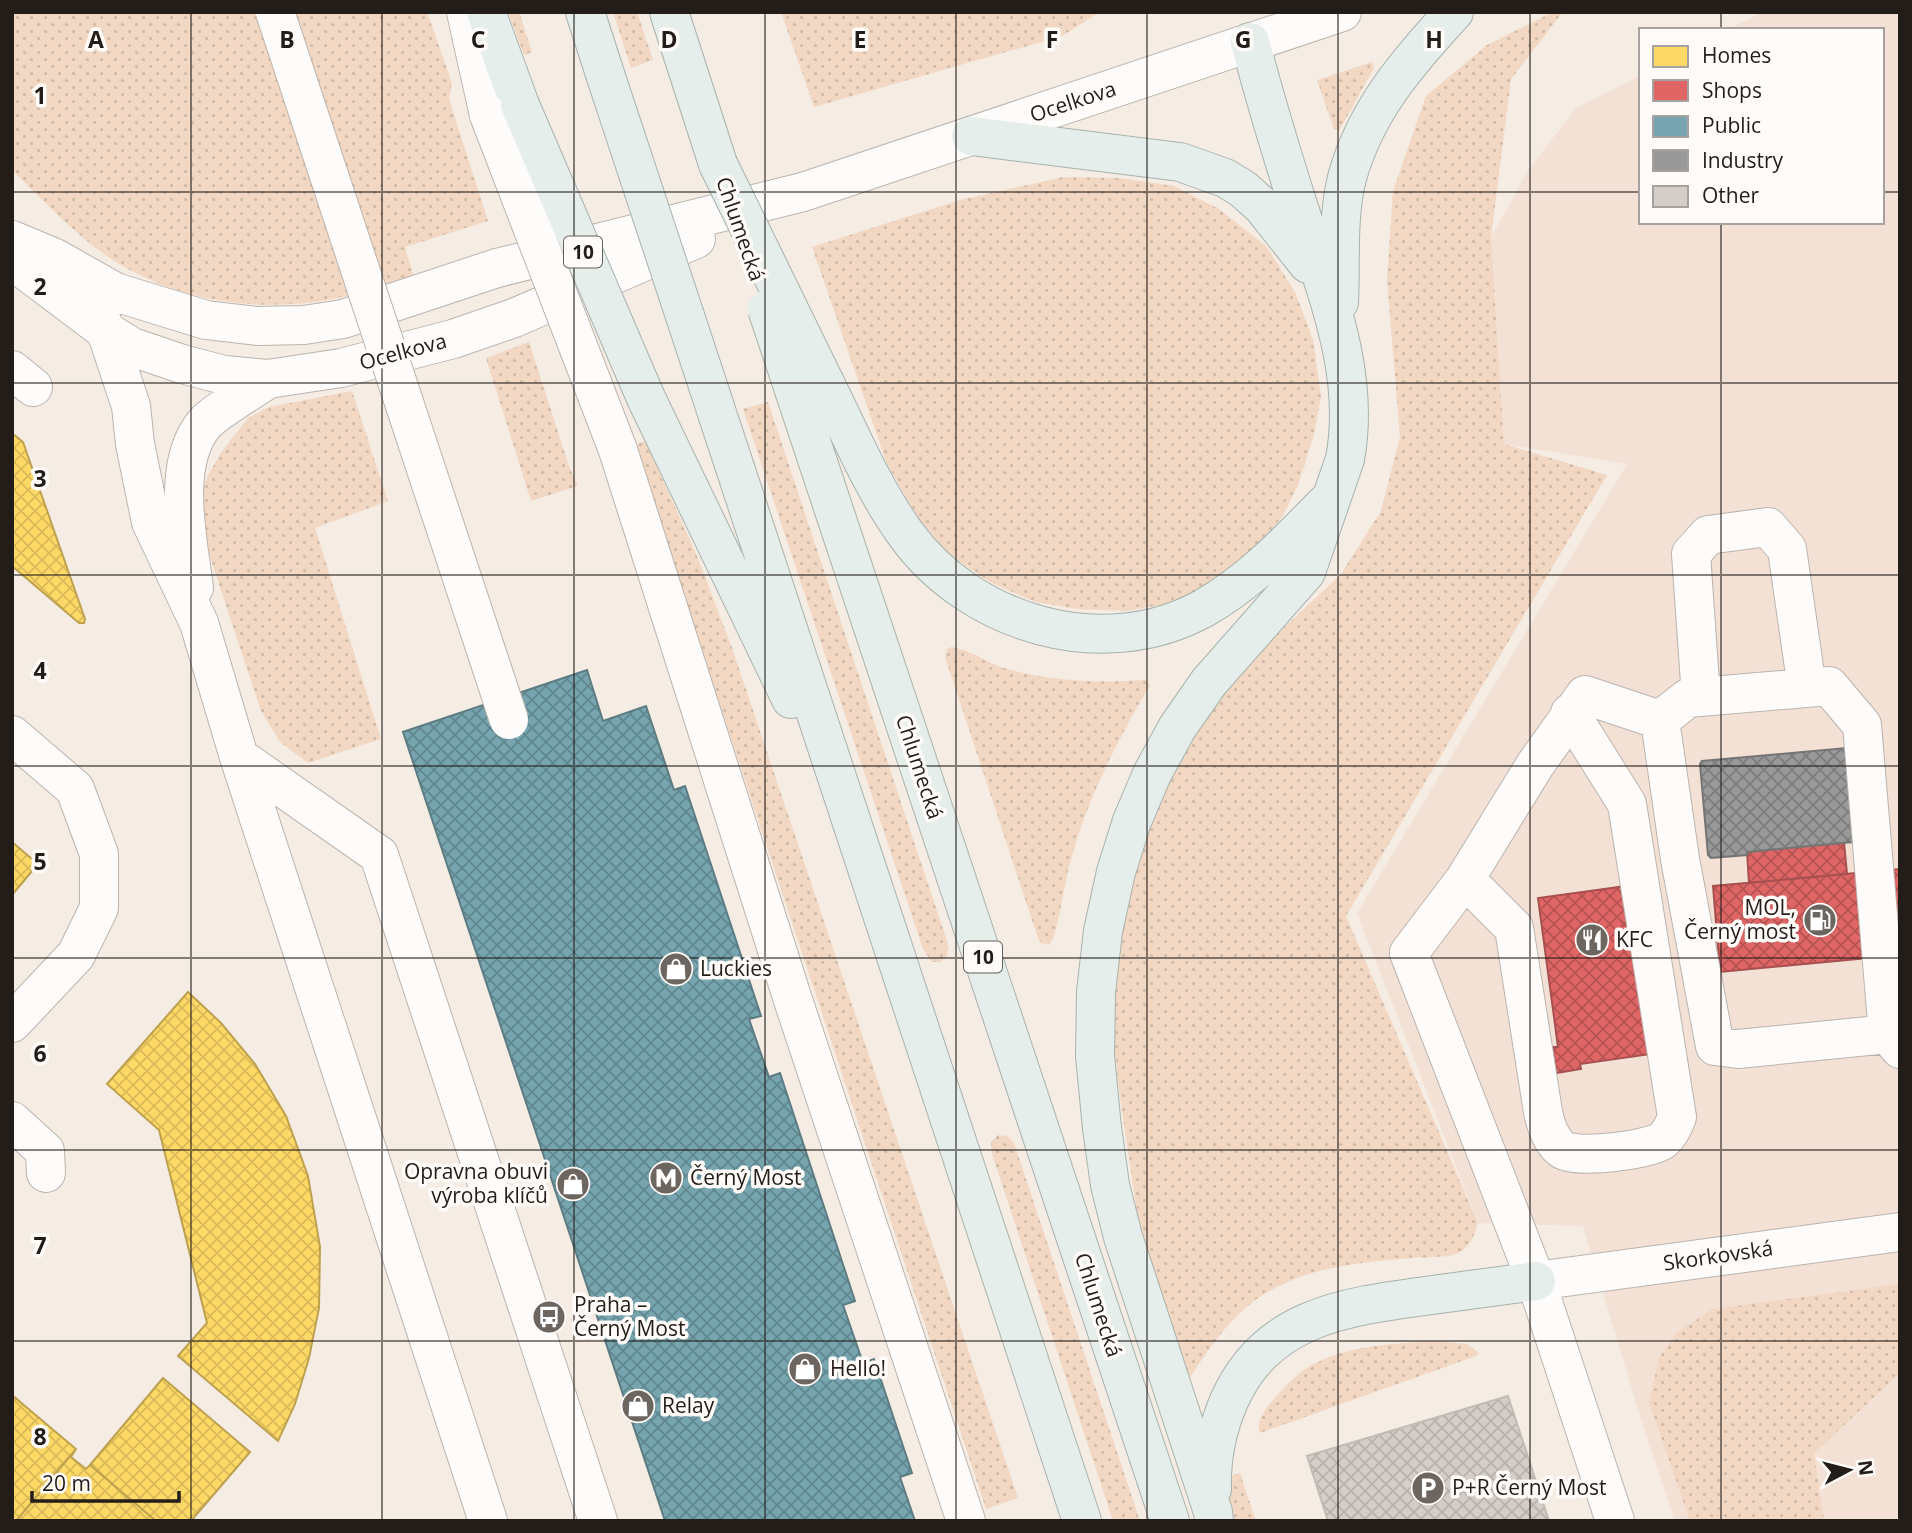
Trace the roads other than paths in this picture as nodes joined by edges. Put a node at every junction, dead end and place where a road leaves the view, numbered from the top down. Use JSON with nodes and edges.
{"nodes":[{"id":1,"x":275,"y":12,"type":"edge"},
{"id":2,"x":466,"y":12,"type":"edge"},
{"id":3,"x":486,"y":12,"type":"edge"},
{"id":4,"x":585,"y":12,"type":"edge"},
{"id":5,"x":668,"y":12,"type":"edge"},
{"id":6,"x":1342,"y":12,"type":"edge"},
{"id":7,"x":1454,"y":12,"type":"edge"},
{"id":8,"x":1246,"y":27,"type":"edge"},
{"id":9,"x":505,"y":110,"type":"junction"},
{"id":10,"x":971,"y":136,"type":"junction"},
{"id":11,"x":803,"y":191,"type":"junction"},
{"id":12,"x":12,"y":240,"type":"edge"},
{"id":13,"x":12,"y":252,"type":"edge"},
{"id":14,"x":55,"y":258,"type":"junction"},
{"id":15,"x":1323,"y":283,"type":"junction"},
{"id":16,"x":106,"y":331,"type":"junction"},
{"id":17,"x":1339,"y":335,"type":"junction"},
{"id":18,"x":268,"y":379,"type":"junction"},
{"id":19,"x":810,"y":388,"type":"junction"},
{"id":20,"x":1333,"y":495,"type":"junction"},
{"id":21,"x":198,"y":623,"type":"junction"},
{"id":22,"x":1807,"y":688,"type":"junction"},
{"id":23,"x":1701,"y":696,"type":"junction"},
{"id":24,"x":1570,"y":713,"type":"junction"},
{"id":25,"x":509,"y":720,"type":"dead end"},
{"id":26,"x":1660,"y":720,"type":"junction"},
{"id":27,"x":12,"y":735,"type":"edge"},
{"id":28,"x":239,"y":757,"type":"junction"},
{"id":29,"x":855,"y":830,"type":"junction"},
{"id":30,"x":1465,"y":879,"type":"junction"},
{"id":31,"x":12,"y":1023,"type":"edge"},
{"id":32,"x":1894,"y":1042,"type":"edge"},
{"id":33,"x":12,"y":1121,"type":"edge"},
{"id":34,"x":46,"y":1172,"type":"dead end"},
{"id":35,"x":1900,"y":1232,"type":"edge"},
{"id":36,"x":1536,"y":1281,"type":"junction"},
{"id":37,"x":1213,"y":1516,"type":"edge"},
{"id":38,"x":488,"y":1521,"type":"edge"},
{"id":39,"x":598,"y":1521,"type":"edge"},
{"id":40,"x":966,"y":1521,"type":"edge"},
{"id":41,"x":1082,"y":1521,"type":"edge"},
{"id":42,"x":1170,"y":1521,"type":"edge"},
{"id":43,"x":1615,"y":1521,"type":"edge"}],
"edges":[{"from":1,"to":25,"type":"street","bridge":true},
{"from":2,"to":9,"type":"street"},
{"from":3,"to":9,"type":"main road","number":"10"},
{"from":4,"to":29,"type":"main road","number":"10","bridge":true},
{"from":5,"to":19,"type":"main road","name":"Chlumecká","number":"10","bridge":true},
{"from":6,"to":8,"type":"street","name":"Ocelkova"},
{"from":7,"to":17,"type":"main road"},
{"from":8,"to":10,"type":"street","name":"Ocelkova"},
{"from":8,"to":15,"type":"main road"},
{"from":9,"to":29,"type":"main road","number":"10","bridge":true},
{"from":9,"to":40,"type":"street","bridge":true},
{"from":10,"to":11,"type":"street","name":"Ocelkova"},
{"from":10,"to":15,"type":"main road"},
{"from":11,"to":14,"type":"street","name":"Ocelkova"},
{"from":11,"to":18,"type":"street","name":"Ocelkova"},
{"from":12,"to":14,"type":"street","name":"Ocelkova"},
{"from":13,"to":16,"type":"street","name":"Ocelkova"},
{"from":14,"to":16,"type":"street"},
{"from":15,"to":17,"type":"main road"},
{"from":16,"to":18,"type":"street","name":"Ocelkova"},
{"from":16,"to":21,"type":"street"},
{"from":17,"to":20,"type":"main road"},
{"from":18,"to":21,"type":"street"},
{"from":19,"to":20,"type":"main road"},
{"from":19,"to":42,"type":"main road","name":"Chlumecká","number":"10"},
{"from":20,"to":37,"type":"main road"},
{"from":21,"to":28,"type":"street"},
{"from":22,"to":23,"type":"street"},
{"from":22,"to":23,"type":"street"},
{"from":22,"to":32,"type":"street"},
{"from":23,"to":26,"type":"street"},
{"from":24,"to":26,"type":"street"},
{"from":24,"to":30,"type":"street"},
{"from":24,"to":30,"type":"street"},
{"from":26,"to":32,"type":"street"},
{"from":27,"to":31,"type":"street"},
{"from":28,"to":38,"type":"street"},
{"from":28,"to":39,"type":"street"},
{"from":29,"to":41,"type":"main road","number":"10"},
{"from":30,"to":36,"type":"street"},
{"from":33,"to":34,"type":"street"},
{"from":35,"to":36,"type":"street","name":"Skorkovská"},
{"from":36,"to":37,"type":"main road"},
{"from":36,"to":43,"type":"street"}]}
